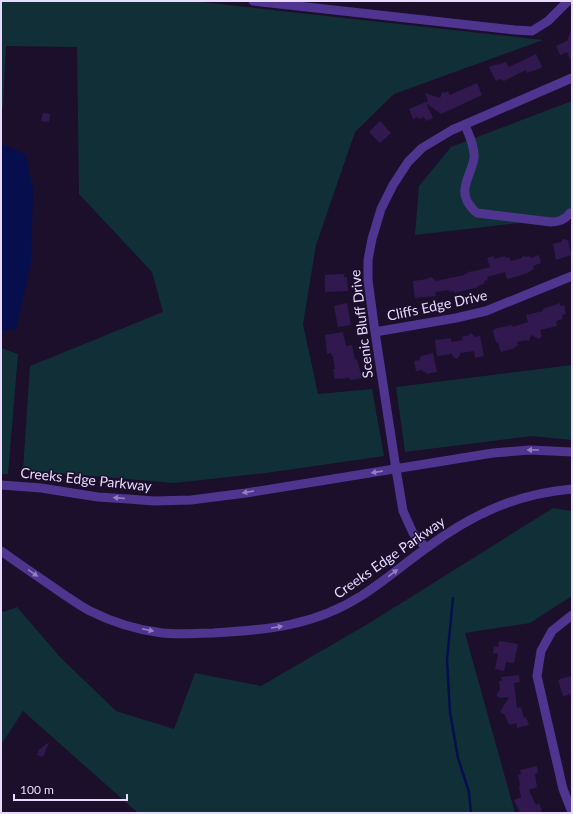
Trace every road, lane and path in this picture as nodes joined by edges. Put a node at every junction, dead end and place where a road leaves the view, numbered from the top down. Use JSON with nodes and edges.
{"nodes":[{"id":1,"x":253,"y":1,"type":"edge"},
{"id":2,"x":568,"y":1,"type":"edge"},
{"id":3,"x":572,"y":78,"type":"edge"},
{"id":4,"x":465,"y":125,"type":"junction"},
{"id":5,"x":570,"y":213,"type":"dead end"},
{"id":6,"x":572,"y":276,"type":"edge"},
{"id":7,"x":375,"y":332,"type":"junction"},
{"id":8,"x":572,"y":452,"type":"edge"},
{"id":9,"x":396,"y":469,"type":"junction"},
{"id":10,"x":1,"y":485,"type":"edge"},
{"id":11,"x":572,"y":489,"type":"edge"},
{"id":12,"x":426,"y":548,"type":"junction"},
{"id":13,"x":1,"y":551,"type":"edge"},
{"id":14,"x":572,"y":615,"type":"edge"},
{"id":15,"x":572,"y":812,"type":"edge"}],
"edges":[{"from":1,"to":2,"type":"street"},
{"from":3,"to":4,"type":"street","name":"Scenic Bluff Drive"},
{"from":4,"to":5,"type":"street"},
{"from":4,"to":7,"type":"street","name":"Scenic Bluff Drive"},
{"from":6,"to":7,"type":"street","name":"Cliffs Edge Drive"},
{"from":7,"to":9,"type":"street","name":"Scenic Bluff Drive"},
{"from":8,"to":9,"type":"street","name":"Creeks Edge Parkway","one_way":true},
{"from":9,"to":10,"type":"street","name":"Creeks Edge Parkway","one_way":true},
{"from":9,"to":12,"type":"street","name":"Scenic Bluff Drive"},
{"from":11,"to":12,"type":"street","name":"Creeks Edge Parkway"},
{"from":13,"to":12,"type":"street","name":"Creeks Edge Parkway","one_way":true},
{"from":14,"to":15,"type":"street"}]}
